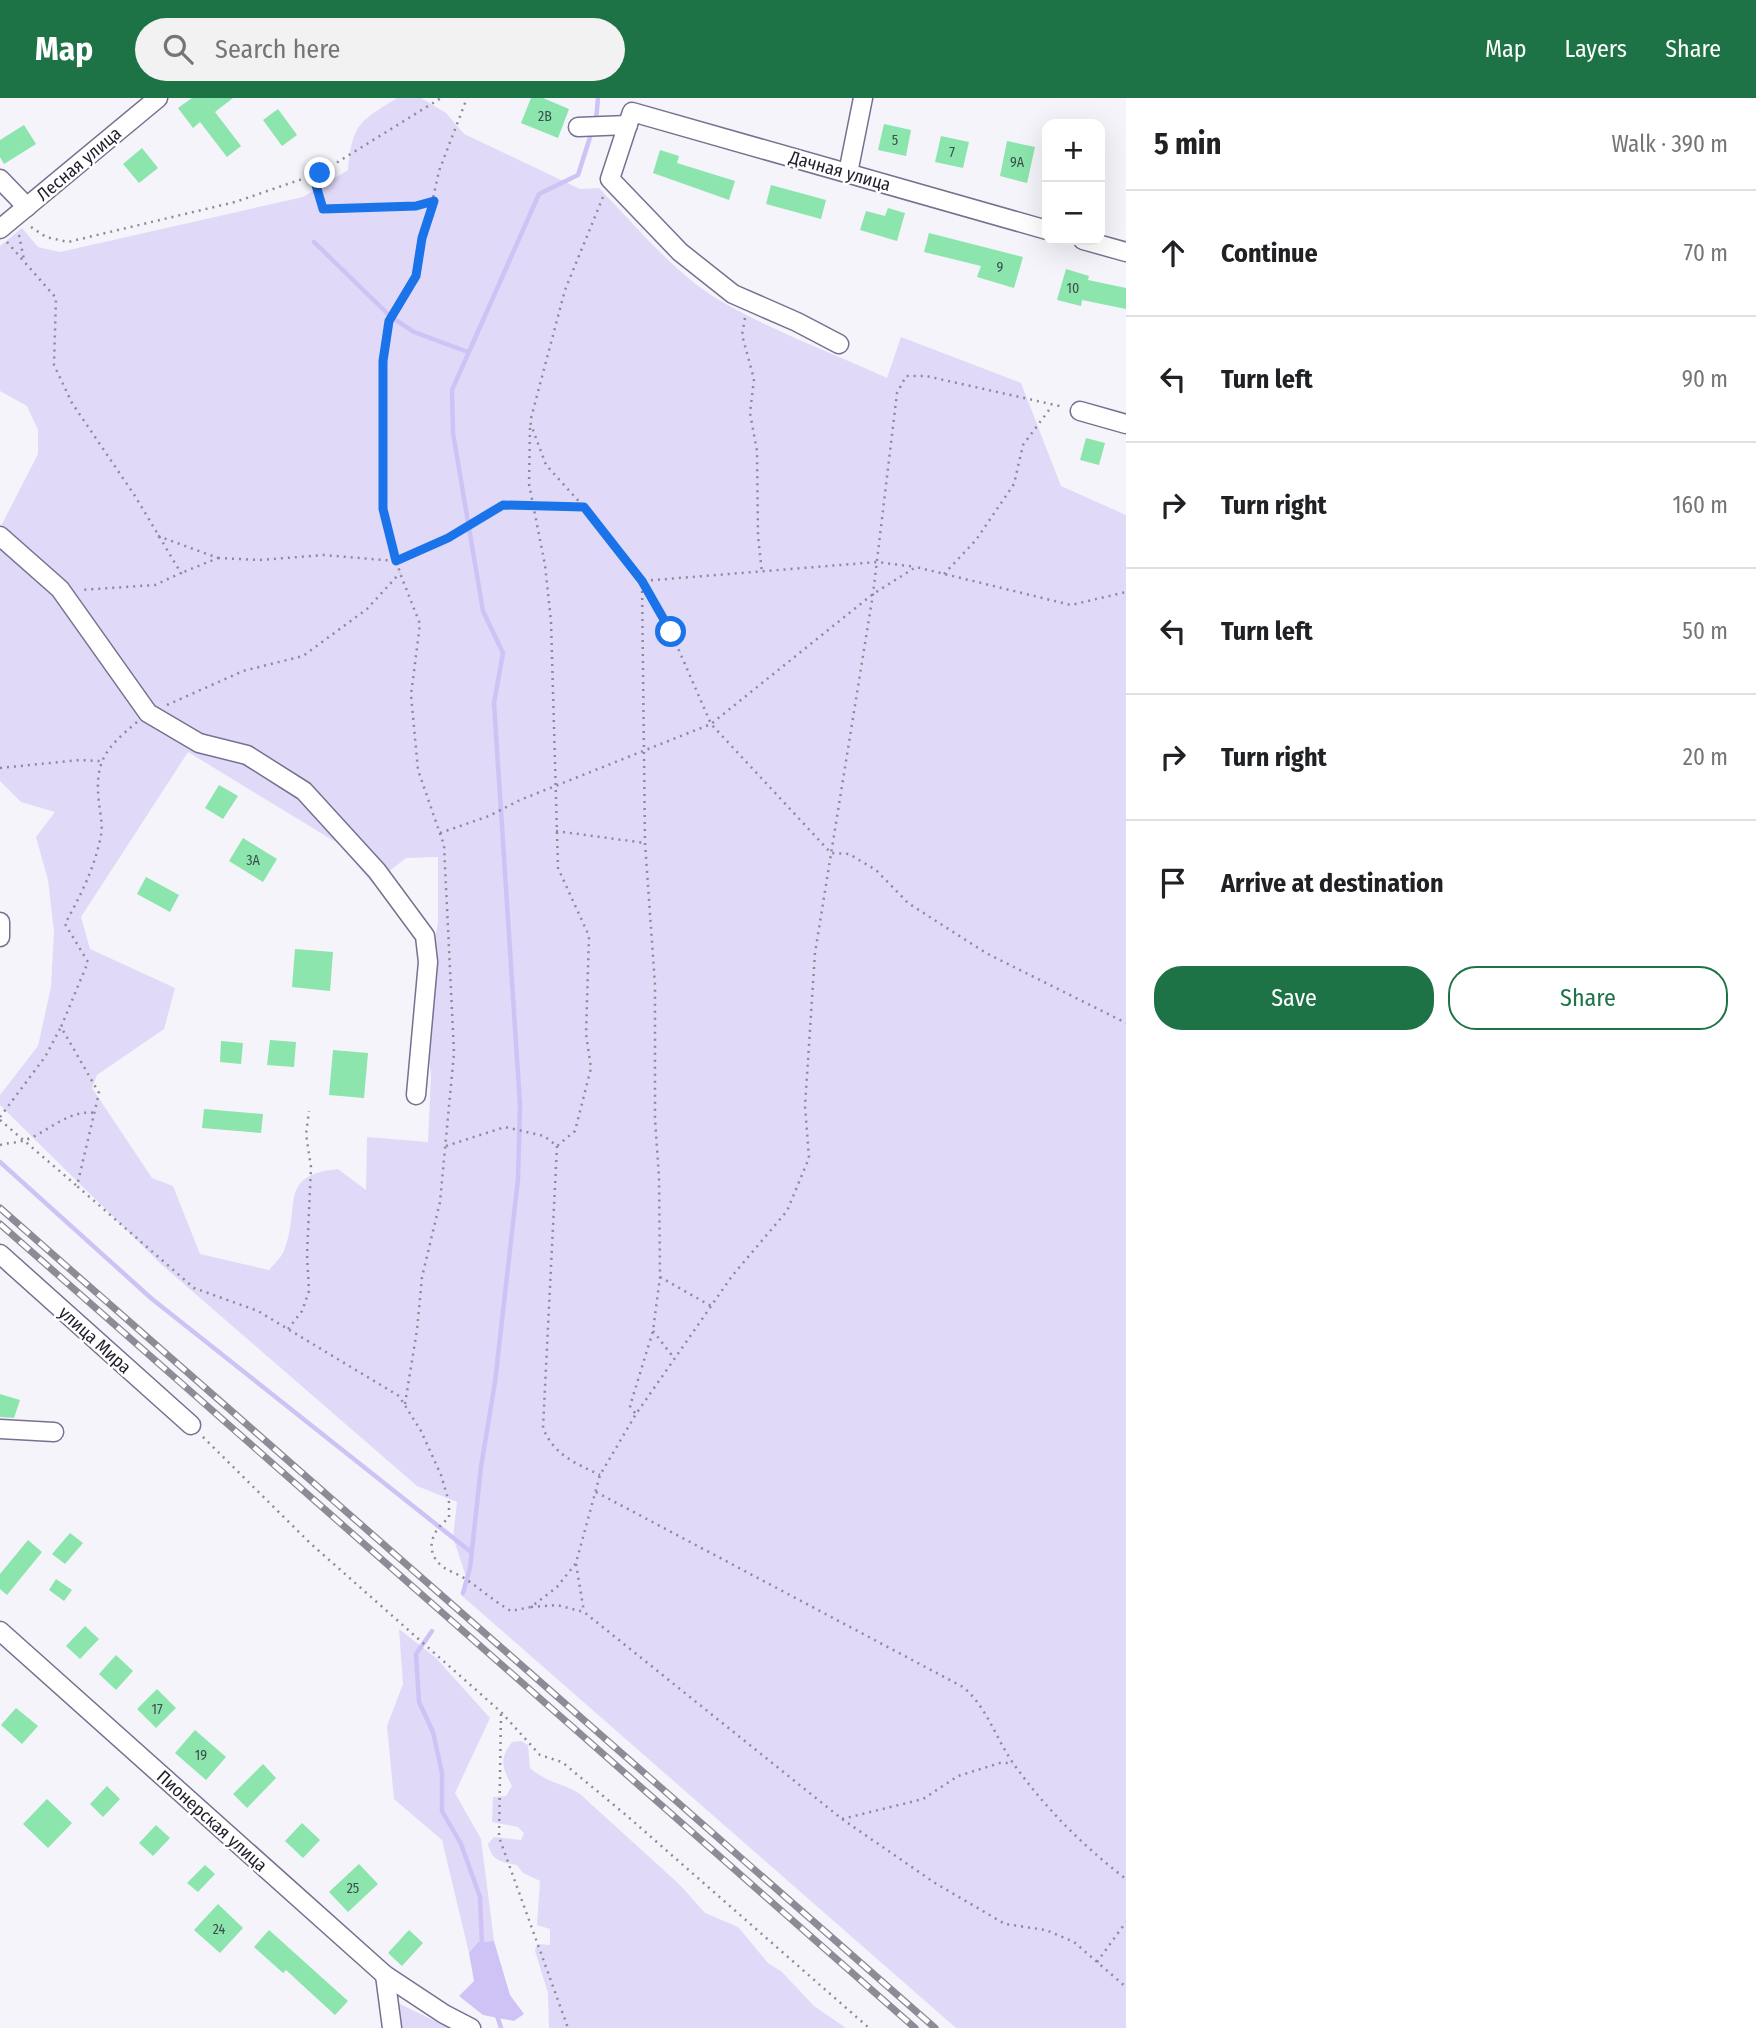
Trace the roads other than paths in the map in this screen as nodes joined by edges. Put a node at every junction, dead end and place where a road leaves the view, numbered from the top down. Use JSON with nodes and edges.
{"nodes":[{"id":1,"x":159,"y":98,"type":"edge"},
{"id":2,"x":863,"y":98,"type":"edge"},
{"id":3,"x":630,"y":118,"type":"junction"},
{"id":4,"x":578,"y":127,"type":"dead end"},
{"id":5,"x":848,"y":173,"type":"junction"},
{"id":6,"x":0,"y":179,"type":"edge"},
{"id":7,"x":21,"y":212,"type":"junction"},
{"id":8,"x":0,"y":229,"type":"edge"},
{"id":9,"x":1042,"y":229,"type":"edge"},
{"id":10,"x":1101,"y":245,"type":"edge"},
{"id":11,"x":1126,"y":252,"type":"edge"},
{"id":12,"x":839,"y":344,"type":"dead end"},
{"id":13,"x":1080,"y":411,"type":"road end"},
{"id":14,"x":1126,"y":424,"type":"edge"},
{"id":15,"x":0,"y":536,"type":"edge"},
{"id":16,"x":0,"y":922,"type":"edge"},
{"id":17,"x":0,"y":937,"type":"edge"},
{"id":18,"x":416,"y":1095,"type":"dead end"},
{"id":19,"x":0,"y":1254,"type":"edge"},
{"id":20,"x":191,"y":1425,"type":"road end"},
{"id":21,"x":0,"y":1429,"type":"edge"},
{"id":22,"x":54,"y":1432,"type":"dead end"},
{"id":23,"x":0,"y":1631,"type":"edge"},
{"id":24,"x":385,"y":1975,"type":"junction"},
{"id":25,"x":392,"y":2028,"type":"edge"},
{"id":26,"x":471,"y":2028,"type":"edge"}],
"edges":[{"from":1,"to":7,"type":"street","name":"Лесная улица"},
{"from":2,"to":5,"type":"street"},
{"from":3,"to":4,"type":"street","name":"Дачная улица"},
{"from":3,"to":5,"type":"street","name":"Дачная улица"},
{"from":3,"to":12,"type":"street"},
{"from":5,"to":9,"type":"street","name":"Дачная улица"},
{"from":6,"to":7,"type":"street"},
{"from":7,"to":8,"type":"street","name":"Лесная улица"},
{"from":10,"to":11,"type":"street"},
{"from":13,"to":14,"type":"street"},
{"from":15,"to":18,"type":"street"},
{"from":16,"to":17,"type":"street"},
{"from":19,"to":20,"type":"street","name":"улица Мира"},
{"from":21,"to":22,"type":"street"},
{"from":23,"to":24,"type":"street","name":"Пионерская улица"},
{"from":24,"to":25,"type":"street"},
{"from":24,"to":26,"type":"street","name":"Пионерская улица"}]}
